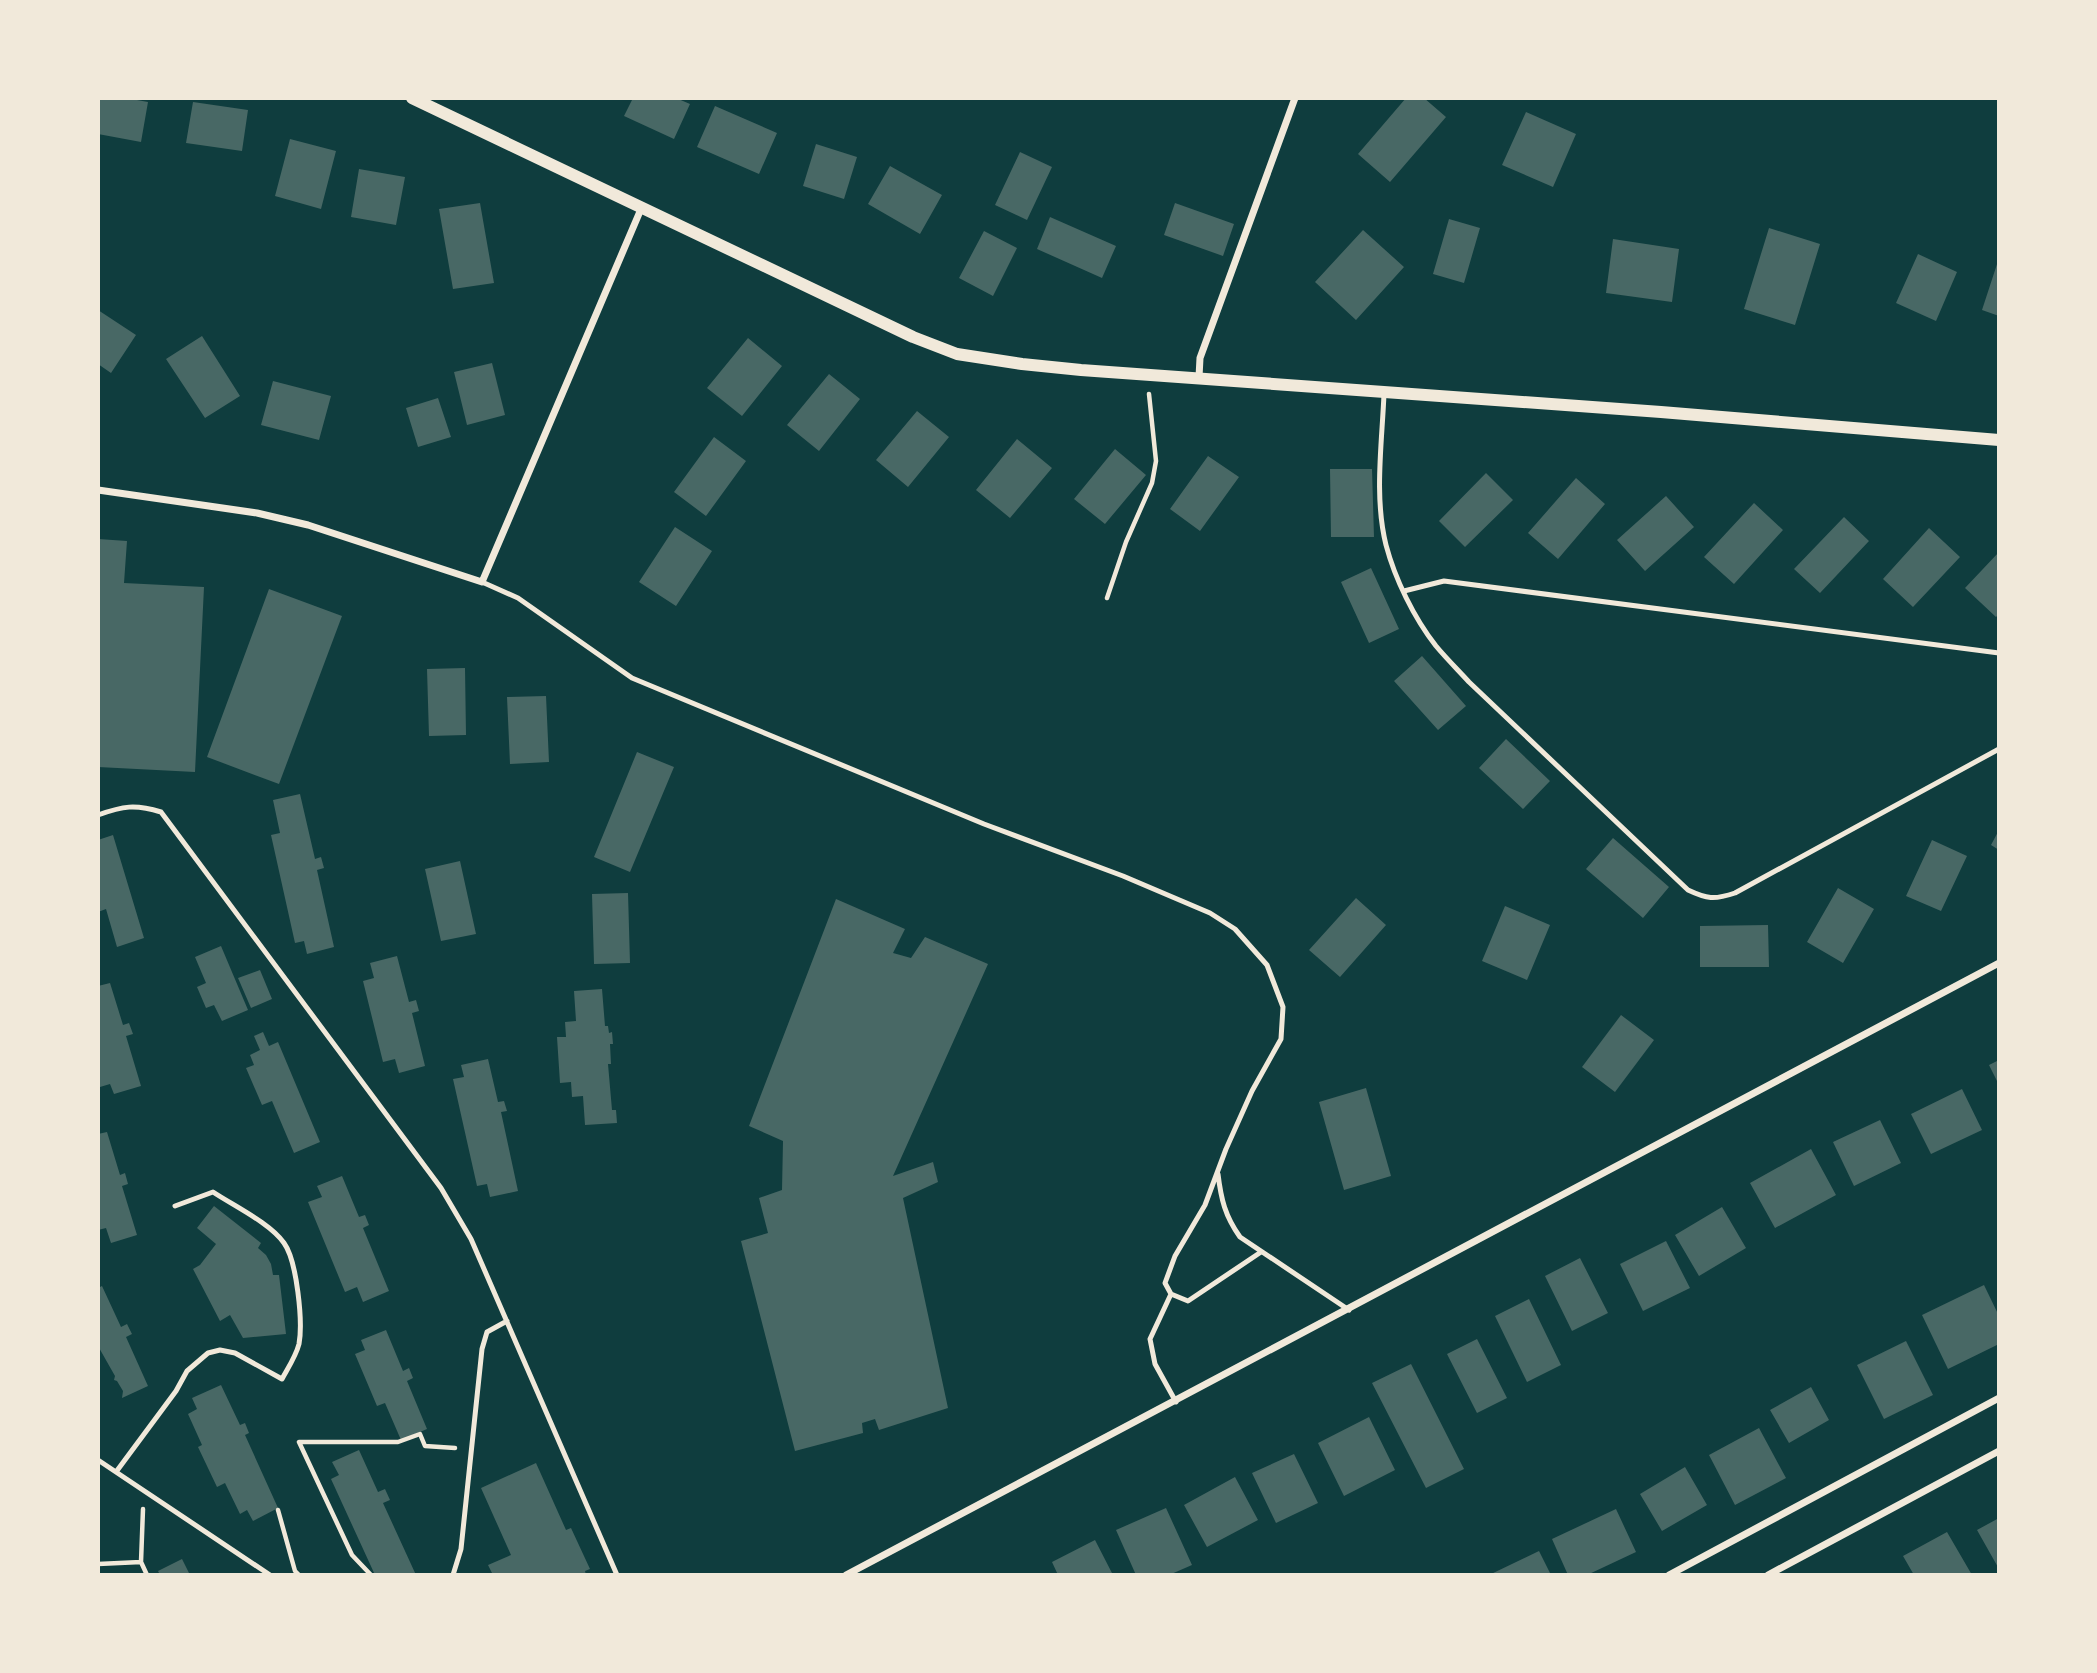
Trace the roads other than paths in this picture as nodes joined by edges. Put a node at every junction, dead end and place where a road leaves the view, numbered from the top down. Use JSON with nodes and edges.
{"nodes":[{"id":1,"x":412,"y":98,"type":"edge"},
{"id":2,"x":1296,"y":98,"type":"edge"},
{"id":3,"x":641,"y":209,"type":"junction"},
{"id":4,"x":1199,"y":377,"type":"junction"},
{"id":5,"x":1384,"y":391,"type":"junction"},
{"id":6,"x":1999,"y":440,"type":"edge"},
{"id":7,"x":98,"y":490,"type":"edge"},
{"id":8,"x":482,"y":582,"type":"junction"},
{"id":9,"x":1405,"y":591,"type":"junction"},
{"id":10,"x":1999,"y":653,"type":"edge"},
{"id":11,"x":1999,"y":749,"type":"edge"},
{"id":12,"x":98,"y":815,"type":"edge"},
{"id":13,"x":1999,"y":964,"type":"edge"},
{"id":14,"x":1218,"y":1170,"type":"junction"},
{"id":15,"x":175,"y":1206,"type":"dead end"},
{"id":16,"x":1261,"y":1252,"type":"junction"},
{"id":17,"x":1171,"y":1294,"type":"junction"},
{"id":18,"x":1349,"y":1310,"type":"junction"},
{"id":19,"x":508,"y":1321,"type":"junction"},
{"id":20,"x":1999,"y":1398,"type":"edge"},
{"id":21,"x":1176,"y":1402,"type":"junction"},
{"id":22,"x":1999,"y":1451,"type":"edge"},
{"id":23,"x":98,"y":1460,"type":"edge"},
{"id":24,"x":116,"y":1472,"type":"junction"},
{"id":25,"x":270,"y":1575,"type":"edge"},
{"id":26,"x":453,"y":1575,"type":"edge"},
{"id":27,"x":617,"y":1575,"type":"edge"},
{"id":28,"x":846,"y":1575,"type":"edge"},
{"id":29,"x":1669,"y":1575,"type":"edge"},
{"id":30,"x":1768,"y":1575,"type":"edge"}],
"edges":[{"from":1,"to":3,"type":"street"},
{"from":2,"to":4,"type":"street"},
{"from":3,"to":4,"type":"street"},
{"from":3,"to":8,"type":"street"},
{"from":4,"to":5,"type":"street"},
{"from":5,"to":6,"type":"street"},
{"from":5,"to":9,"type":"lane"},
{"from":7,"to":8,"type":"street"},
{"from":8,"to":14,"type":"lane"},
{"from":9,"to":10,"type":"lane"},
{"from":9,"to":11,"type":"lane"},
{"from":12,"to":19,"type":"lane"},
{"from":13,"to":18,"type":"street"},
{"from":14,"to":16,"type":"lane"},
{"from":14,"to":17,"type":"lane"},
{"from":15,"to":24,"type":"lane"},
{"from":16,"to":17,"type":"lane"},
{"from":16,"to":18,"type":"lane"},
{"from":17,"to":21,"type":"lane"},
{"from":18,"to":21,"type":"street"},
{"from":19,"to":26,"type":"lane"},
{"from":19,"to":27,"type":"lane"},
{"from":20,"to":29,"type":"street"},
{"from":21,"to":28,"type":"street"},
{"from":22,"to":30,"type":"street"},
{"from":23,"to":24,"type":"lane"},
{"from":24,"to":25,"type":"lane"}]}
